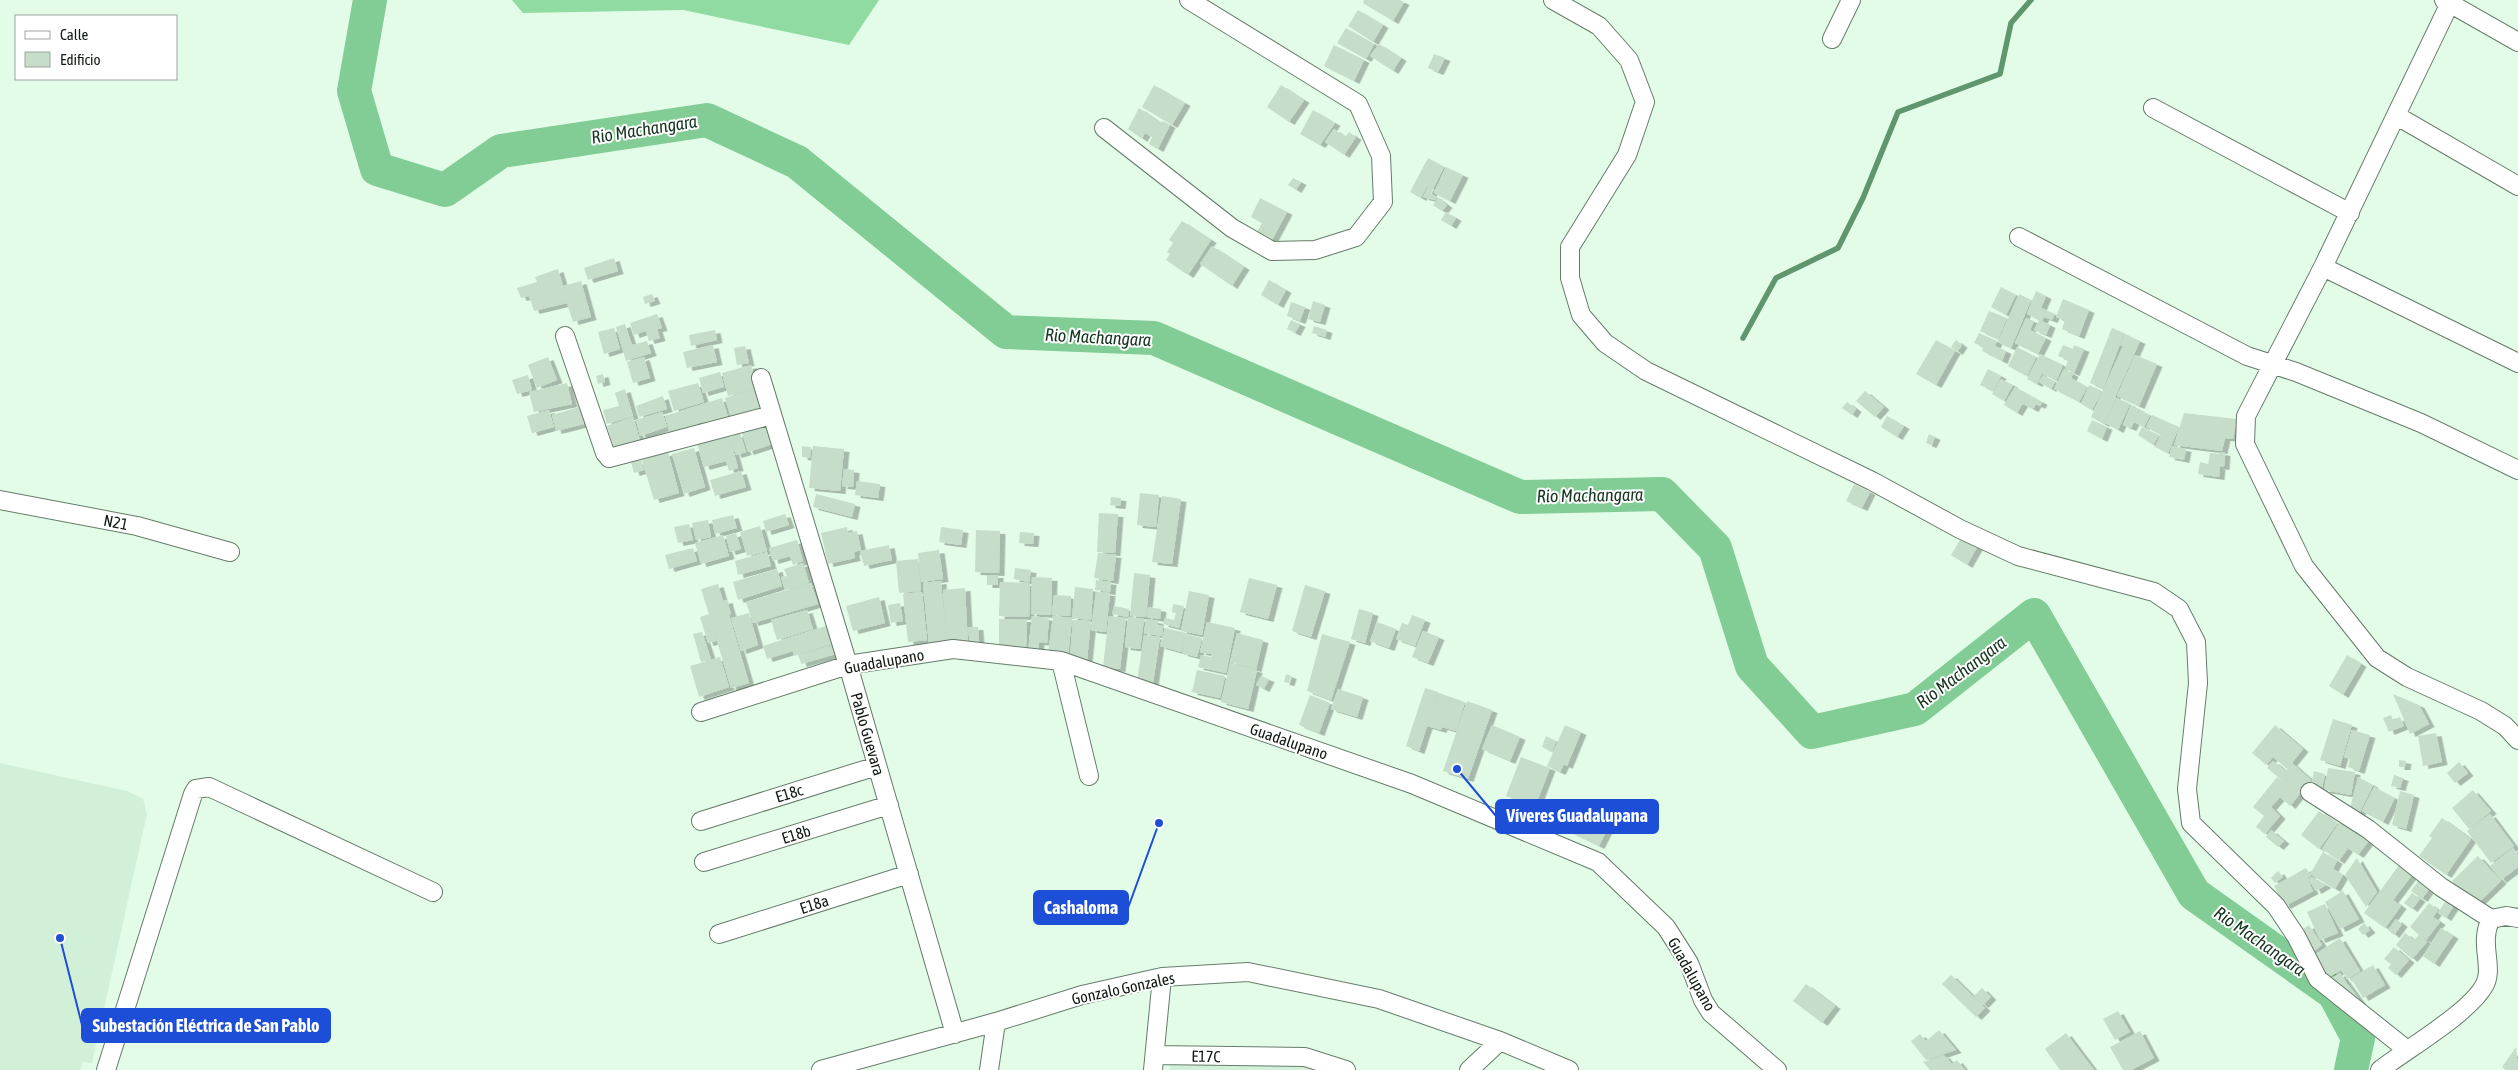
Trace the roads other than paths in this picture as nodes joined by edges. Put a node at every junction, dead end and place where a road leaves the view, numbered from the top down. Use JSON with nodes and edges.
{"nodes":[{"id":1,"x":1189,"y":0,"type":"edge"},
{"id":2,"x":1553,"y":0,"type":"edge"},
{"id":3,"x":1851,"y":0,"type":"edge"},
{"id":4,"x":2447,"y":2,"type":"edge"},
{"id":5,"x":1832,"y":39,"type":"dead end"},
{"id":6,"x":2518,"y":42,"type":"edge"},
{"id":7,"x":2153,"y":108,"type":"dead end"},
{"id":8,"x":2397,"y":116,"type":"junction"},
{"id":9,"x":1104,"y":128,"type":"dead end"},
{"id":10,"x":2518,"y":186,"type":"edge"},
{"id":11,"x":2350,"y":213,"type":"junction"},
{"id":12,"x":2019,"y":237,"type":"dead end"},
{"id":13,"x":2323,"y":267,"type":"junction"},
{"id":14,"x":565,"y":336,"type":"dead end"},
{"id":15,"x":2518,"y":363,"type":"edge"},
{"id":16,"x":2272,"y":366,"type":"junction"},
{"id":17,"x":761,"y":378,"type":"dead end"},
{"id":18,"x":772,"y":415,"type":"junction"},
{"id":19,"x":2518,"y":470,"type":"edge"},
{"id":20,"x":0,"y":500,"type":"edge"},
{"id":21,"x":230,"y":552,"type":"dead end"},
{"id":22,"x":1061,"y":661,"type":"junction"},
{"id":23,"x":848,"y":666,"type":"junction"},
{"id":24,"x":701,"y":712,"type":"dead end"},
{"id":25,"x":2518,"y":740,"type":"edge"},
{"id":26,"x":878,"y":766,"type":"junction"},
{"id":27,"x":1089,"y":776,"type":"dead end"},
{"id":28,"x":2310,"y":792,"type":"dead end"},
{"id":29,"x":889,"y":805,"type":"junction"},
{"id":30,"x":701,"y":821,"type":"dead end"},
{"id":31,"x":704,"y":862,"type":"dead end"},
{"id":32,"x":909,"y":874,"type":"junction"},
{"id":33,"x":433,"y":892,"type":"dead end"},
{"id":34,"x":2518,"y":918,"type":"edge"},
{"id":35,"x":2491,"y":919,"type":"junction"},
{"id":36,"x":719,"y":934,"type":"dead end"},
{"id":37,"x":1162,"y":978,"type":"junction"},
{"id":38,"x":996,"y":1022,"type":"junction"},
{"id":39,"x":955,"y":1034,"type":"junction"},
{"id":40,"x":1500,"y":1041,"type":"junction"},
{"id":41,"x":2406,"y":1050,"type":"junction"},
{"id":42,"x":1154,"y":1063,"type":"edge"},
{"id":43,"x":106,"y":1070,"type":"edge"},
{"id":44,"x":821,"y":1070,"type":"edge"},
{"id":45,"x":989,"y":1070,"type":"edge"},
{"id":46,"x":1346,"y":1070,"type":"edge"},
{"id":47,"x":1469,"y":1070,"type":"edge"},
{"id":48,"x":1569,"y":1070,"type":"edge"},
{"id":49,"x":1778,"y":1070,"type":"edge"},
{"id":50,"x":2380,"y":1070,"type":"edge"}],
"edges":[{"from":1,"to":9,"type":"street"},
{"from":2,"to":41,"type":"street"},
{"from":3,"to":5,"type":"street"},
{"from":4,"to":6,"type":"street"},
{"from":4,"to":8,"type":"street"},
{"from":7,"to":11,"type":"street"},
{"from":8,"to":10,"type":"street"},
{"from":8,"to":11,"type":"street"},
{"from":11,"to":13,"type":"street"},
{"from":12,"to":16,"type":"street"},
{"from":13,"to":15,"type":"street"},
{"from":13,"to":16,"type":"street"},
{"from":14,"to":18,"type":"street"},
{"from":16,"to":19,"type":"street"},
{"from":16,"to":25,"type":"street"},
{"from":17,"to":18,"type":"street","name":"Pablo Guevara"},
{"from":18,"to":23,"type":"street","name":"Pablo Guevara"},
{"from":20,"to":21,"type":"street","name":"N21"},
{"from":22,"to":23,"type":"street","name":"Guadalupano"},
{"from":22,"to":27,"type":"street"},
{"from":22,"to":49,"type":"street","name":"Guadalupano"},
{"from":23,"to":24,"type":"street","name":"Guadalupano"},
{"from":23,"to":26,"type":"street","name":"Pablo Guevara"},
{"from":26,"to":29,"type":"street","name":"Pablo Guevara"},
{"from":26,"to":30,"type":"street","name":"E18c"},
{"from":28,"to":35,"type":"street"},
{"from":29,"to":31,"type":"street","name":"E18b"},
{"from":29,"to":32,"type":"street","name":"Pablo Guevara"},
{"from":32,"to":36,"type":"street","name":"E18a"},
{"from":32,"to":39,"type":"street","name":"Pablo Guevara"},
{"from":33,"to":43,"type":"street"},
{"from":34,"to":35,"type":"street"},
{"from":35,"to":41,"type":"street"},
{"from":37,"to":38,"type":"street","name":"Gonzalo Gonzales"},
{"from":37,"to":40,"type":"street","name":"Gonzalo Gonzales"},
{"from":37,"to":42,"type":"street"},
{"from":38,"to":39,"type":"street","name":"Gonzalo Gonzales"},
{"from":38,"to":45,"type":"street"},
{"from":39,"to":44,"type":"street","name":"Gonzalo Gonzales"},
{"from":40,"to":47,"type":"street"},
{"from":40,"to":48,"type":"street","name":"Gonzalo Gonzales"},
{"from":41,"to":50,"type":"street"},
{"from":42,"to":46,"type":"street","name":"E17C"}]}
